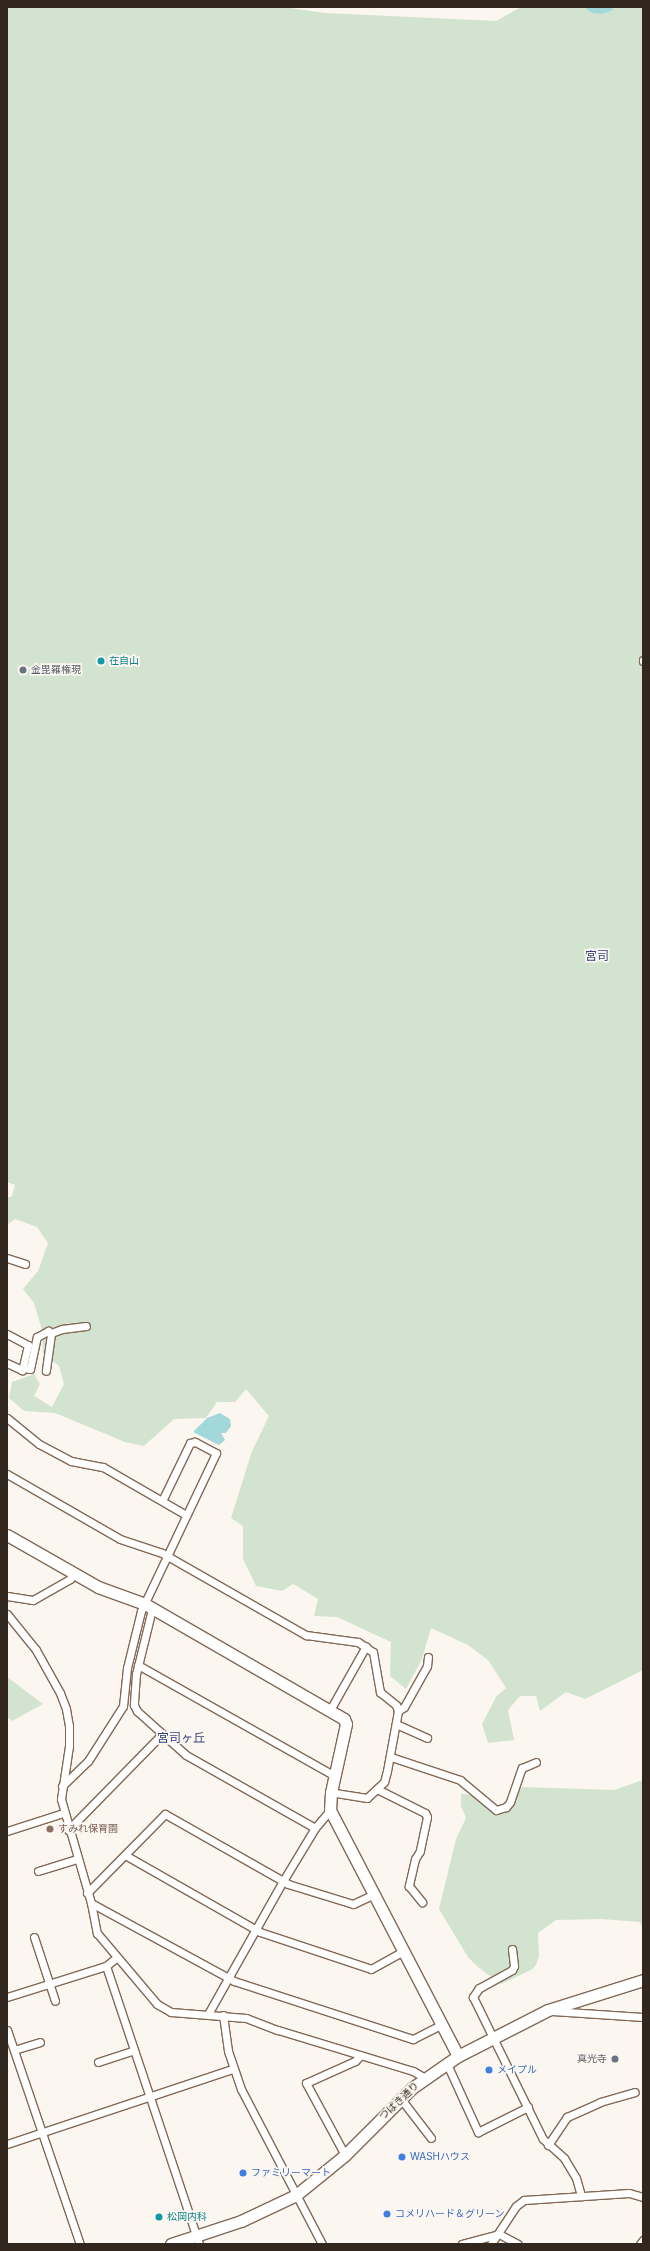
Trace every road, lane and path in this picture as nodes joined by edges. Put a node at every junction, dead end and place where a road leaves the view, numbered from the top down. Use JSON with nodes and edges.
{"nodes":[{"id":1,"x":7,"y":1258,"type":"edge"},
{"id":2,"x":25,"y":1264,"type":"dead end"},
{"id":3,"x":86,"y":1326,"type":"dead end"},
{"id":4,"x":51,"y":1333,"type":"junction"},
{"id":5,"x":7,"y":1334,"type":"edge"},
{"id":6,"x":7,"y":1363,"type":"edge"},
{"id":7,"x":24,"y":1368,"type":"junction"},
{"id":8,"x":46,"y":1371,"type":"dead end"},
{"id":9,"x":7,"y":1418,"type":"edge"},
{"id":10,"x":7,"y":1474,"type":"edge"},
{"id":11,"x":162,"y":1501,"type":"junction"},
{"id":12,"x":186,"y":1515,"type":"junction"},
{"id":13,"x":7,"y":1535,"type":"edge"},
{"id":14,"x":168,"y":1556,"type":"junction"},
{"id":15,"x":73,"y":1573,"type":"junction"},
{"id":16,"x":7,"y":1596,"type":"edge"},
{"id":17,"x":148,"y":1606,"type":"junction"},
{"id":18,"x":7,"y":1614,"type":"edge"},
{"id":19,"x":366,"y":1646,"type":"junction"},
{"id":20,"x":428,"y":1656,"type":"dead end"},
{"id":21,"x":138,"y":1665,"type":"junction"},
{"id":22,"x":330,"y":1710,"type":"junction"},
{"id":23,"x":398,"y":1711,"type":"junction"},
{"id":24,"x":396,"y":1724,"type":"junction"},
{"id":25,"x":161,"y":1735,"type":"junction"},
{"id":26,"x":426,"y":1738,"type":"dead end"},
{"id":27,"x":391,"y":1757,"type":"junction"},
{"id":28,"x":536,"y":1762,"type":"dead end"},
{"id":29,"x":335,"y":1776,"type":"junction"},
{"id":30,"x":62,"y":1786,"type":"junction"},
{"id":31,"x":377,"y":1789,"type":"junction"},
{"id":32,"x":331,"y":1792,"type":"junction"},
{"id":33,"x":330,"y":1810,"type":"junction"},
{"id":34,"x":63,"y":1813,"type":"junction"},
{"id":35,"x":315,"y":1828,"type":"junction"},
{"id":36,"x":68,"y":1830,"type":"junction"},
{"id":37,"x":7,"y":1831,"type":"edge"},
{"id":38,"x":125,"y":1855,"type":"junction"},
{"id":39,"x":77,"y":1859,"type":"junction"},
{"id":40,"x":38,"y":1871,"type":"dead end"},
{"id":41,"x":283,"y":1881,"type":"junction"},
{"id":42,"x":87,"y":1893,"type":"junction"},
{"id":43,"x":374,"y":1894,"type":"junction"},
{"id":44,"x":422,"y":1902,"type":"dead end"},
{"id":45,"x":91,"y":1903,"type":"junction"},
{"id":46,"x":256,"y":1929,"type":"junction"},
{"id":47,"x":34,"y":1937,"type":"dead end"},
{"id":48,"x":512,"y":1949,"type":"dead end"},
{"id":49,"x":404,"y":1951,"type":"junction"},
{"id":50,"x":116,"y":1958,"type":"junction"},
{"id":51,"x":106,"y":1966,"type":"junction"},
{"id":52,"x":229,"y":1978,"type":"junction"},
{"id":53,"x":643,"y":1980,"type":"edge"},
{"id":54,"x":49,"y":1983,"type":"junction"},
{"id":55,"x":7,"y":1997,"type":"edge"},
{"id":56,"x":55,"y":2002,"type":"dead end"},
{"id":57,"x":548,"y":2010,"type":"junction"},
{"id":58,"x":208,"y":2014,"type":"junction"},
{"id":59,"x":223,"y":2015,"type":"junction"},
{"id":60,"x":643,"y":2017,"type":"edge"},
{"id":61,"x":442,"y":2024,"type":"junction"},
{"id":62,"x":7,"y":2030,"type":"edge"},
{"id":63,"x":493,"y":2038,"type":"junction"},
{"id":64,"x":40,"y":2042,"type":"dead end"},
{"id":65,"x":14,"y":2050,"type":"junction"},
{"id":66,"x":134,"y":2050,"type":"junction"},
{"id":67,"x":361,"y":2055,"type":"junction"},
{"id":68,"x":458,"y":2056,"type":"junction"},
{"id":69,"x":98,"y":2062,"type":"dead end"},
{"id":70,"x":447,"y":2064,"type":"junction"},
{"id":71,"x":232,"y":2070,"type":"junction"},
{"id":72,"x":425,"y":2078,"type":"junction"},
{"id":73,"x":635,"y":2092,"type":"dead end"},
{"id":74,"x":150,"y":2097,"type":"junction"},
{"id":75,"x":401,"y":2099,"type":"junction"},
{"id":76,"x":528,"y":2107,"type":"junction"},
{"id":77,"x":42,"y":2133,"type":"junction"},
{"id":78,"x":431,"y":2138,"type":"dead end"},
{"id":79,"x":7,"y":2144,"type":"edge"},
{"id":80,"x":548,"y":2145,"type":"junction"},
{"id":81,"x":345,"y":2155,"type":"junction"},
{"id":82,"x":296,"y":2195,"type":"junction"},
{"id":83,"x":580,"y":2196,"type":"junction"},
{"id":84,"x":643,"y":2197,"type":"edge"},
{"id":85,"x":499,"y":2234,"type":"junction"},
{"id":86,"x":197,"y":2240,"type":"edge"},
{"id":87,"x":643,"y":2240,"type":"edge"},
{"id":88,"x":80,"y":2244,"type":"edge"},
{"id":89,"x":171,"y":2244,"type":"edge"},
{"id":90,"x":322,"y":2244,"type":"edge"},
{"id":91,"x":462,"y":2244,"type":"edge"},
{"id":92,"x":491,"y":2244,"type":"edge"},
{"id":93,"x":518,"y":2244,"type":"edge"},
{"id":94,"x":640,"y":2244,"type":"edge"}],
"edges":[{"from":1,"to":2,"type":"street"},
{"from":3,"to":4,"type":"street"},
{"from":4,"to":7,"type":"street"},
{"from":4,"to":8,"type":"street"},
{"from":5,"to":7,"type":"street"},
{"from":6,"to":7,"type":"street"},
{"from":9,"to":11,"type":"street"},
{"from":10,"to":14,"type":"street"},
{"from":11,"to":12,"type":"street"},
{"from":11,"to":12,"type":"street"},
{"from":12,"to":14,"type":"street"},
{"from":13,"to":15,"type":"street"},
{"from":14,"to":17,"type":"street"},
{"from":14,"to":19,"type":"street"},
{"from":15,"to":16,"type":"street"},
{"from":15,"to":17,"type":"street"},
{"from":17,"to":21,"type":"street"},
{"from":17,"to":22,"type":"street"},
{"from":17,"to":30,"type":"street"},
{"from":18,"to":30,"type":"street"},
{"from":19,"to":22,"type":"street"},
{"from":19,"to":23,"type":"street"},
{"from":20,"to":23,"type":"street"},
{"from":21,"to":25,"type":"street"},
{"from":21,"to":29,"type":"street"},
{"from":22,"to":29,"type":"street"},
{"from":23,"to":24,"type":"street"},
{"from":24,"to":26,"type":"street"},
{"from":24,"to":27,"type":"street"},
{"from":25,"to":35,"type":"street"},
{"from":25,"to":36,"type":"street"},
{"from":27,"to":28,"type":"street"},
{"from":27,"to":31,"type":"street"},
{"from":29,"to":32,"type":"street"},
{"from":30,"to":34,"type":"street"},
{"from":31,"to":32,"type":"street"},
{"from":31,"to":44,"type":"street"},
{"from":32,"to":33,"type":"street"},
{"from":33,"to":35,"type":"street"},
{"from":33,"to":43,"type":"street"},
{"from":34,"to":36,"type":"street"},
{"from":34,"to":37,"type":"street"},
{"from":35,"to":41,"type":"street"},
{"from":36,"to":39,"type":"street"},
{"from":38,"to":41,"type":"street"},
{"from":38,"to":42,"type":"street"},
{"from":38,"to":46,"type":"street"},
{"from":39,"to":40,"type":"street"},
{"from":39,"to":42,"type":"street"},
{"from":41,"to":43,"type":"street"},
{"from":41,"to":46,"type":"street"},
{"from":42,"to":45,"type":"street"},
{"from":43,"to":49,"type":"street"},
{"from":45,"to":50,"type":"street"},
{"from":45,"to":52,"type":"street"},
{"from":46,"to":49,"type":"street"},
{"from":46,"to":52,"type":"street"},
{"from":47,"to":54,"type":"street"},
{"from":48,"to":63,"type":"street"},
{"from":49,"to":61,"type":"street"},
{"from":50,"to":51,"type":"street"},
{"from":50,"to":58,"type":"street"},
{"from":51,"to":54,"type":"street"},
{"from":51,"to":66,"type":"street"},
{"from":52,"to":58,"type":"street"},
{"from":52,"to":61,"type":"street"},
{"from":53,"to":57,"type":"street","name":"つばき通り"},
{"from":54,"to":55,"type":"street"},
{"from":54,"to":56,"type":"street"},
{"from":57,"to":60,"type":"street"},
{"from":57,"to":63,"type":"street","name":"つばき通り"},
{"from":58,"to":59,"type":"street"},
{"from":59,"to":67,"type":"street"},
{"from":59,"to":71,"type":"street"},
{"from":61,"to":68,"type":"street"},
{"from":62,"to":65,"type":"street"},
{"from":63,"to":68,"type":"street","name":"つばき通り"},
{"from":63,"to":76,"type":"street"},
{"from":64,"to":65,"type":"street"},
{"from":65,"to":77,"type":"street"},
{"from":66,"to":69,"type":"street"},
{"from":66,"to":74,"type":"street"},
{"from":67,"to":72,"type":"street"},
{"from":67,"to":81,"type":"street"},
{"from":68,"to":70,"type":"street","name":"つばき通り"},
{"from":70,"to":72,"type":"street","name":"つばき通り"},
{"from":70,"to":76,"type":"street"},
{"from":71,"to":74,"type":"street"},
{"from":71,"to":82,"type":"street"},
{"from":72,"to":75,"type":"street","name":"つばき通り"},
{"from":73,"to":80,"type":"street"},
{"from":74,"to":77,"type":"street"},
{"from":74,"to":86,"type":"street"},
{"from":75,"to":78,"type":"street"},
{"from":75,"to":81,"type":"street","name":"つばき通り"},
{"from":76,"to":80,"type":"street"},
{"from":77,"to":79,"type":"street"},
{"from":77,"to":88,"type":"street"},
{"from":80,"to":83,"type":"street"},
{"from":81,"to":82,"type":"street","name":"つばき通り"},
{"from":82,"to":86,"type":"street","name":"つばき通り"},
{"from":82,"to":90,"type":"street"},
{"from":83,"to":84,"type":"street"},
{"from":83,"to":85,"type":"street"},
{"from":85,"to":91,"type":"street"},
{"from":85,"to":92,"type":"street"},
{"from":85,"to":93,"type":"street"},
{"from":86,"to":89,"type":"street","name":"つばき通り"},
{"from":87,"to":94,"type":"street"}]}
